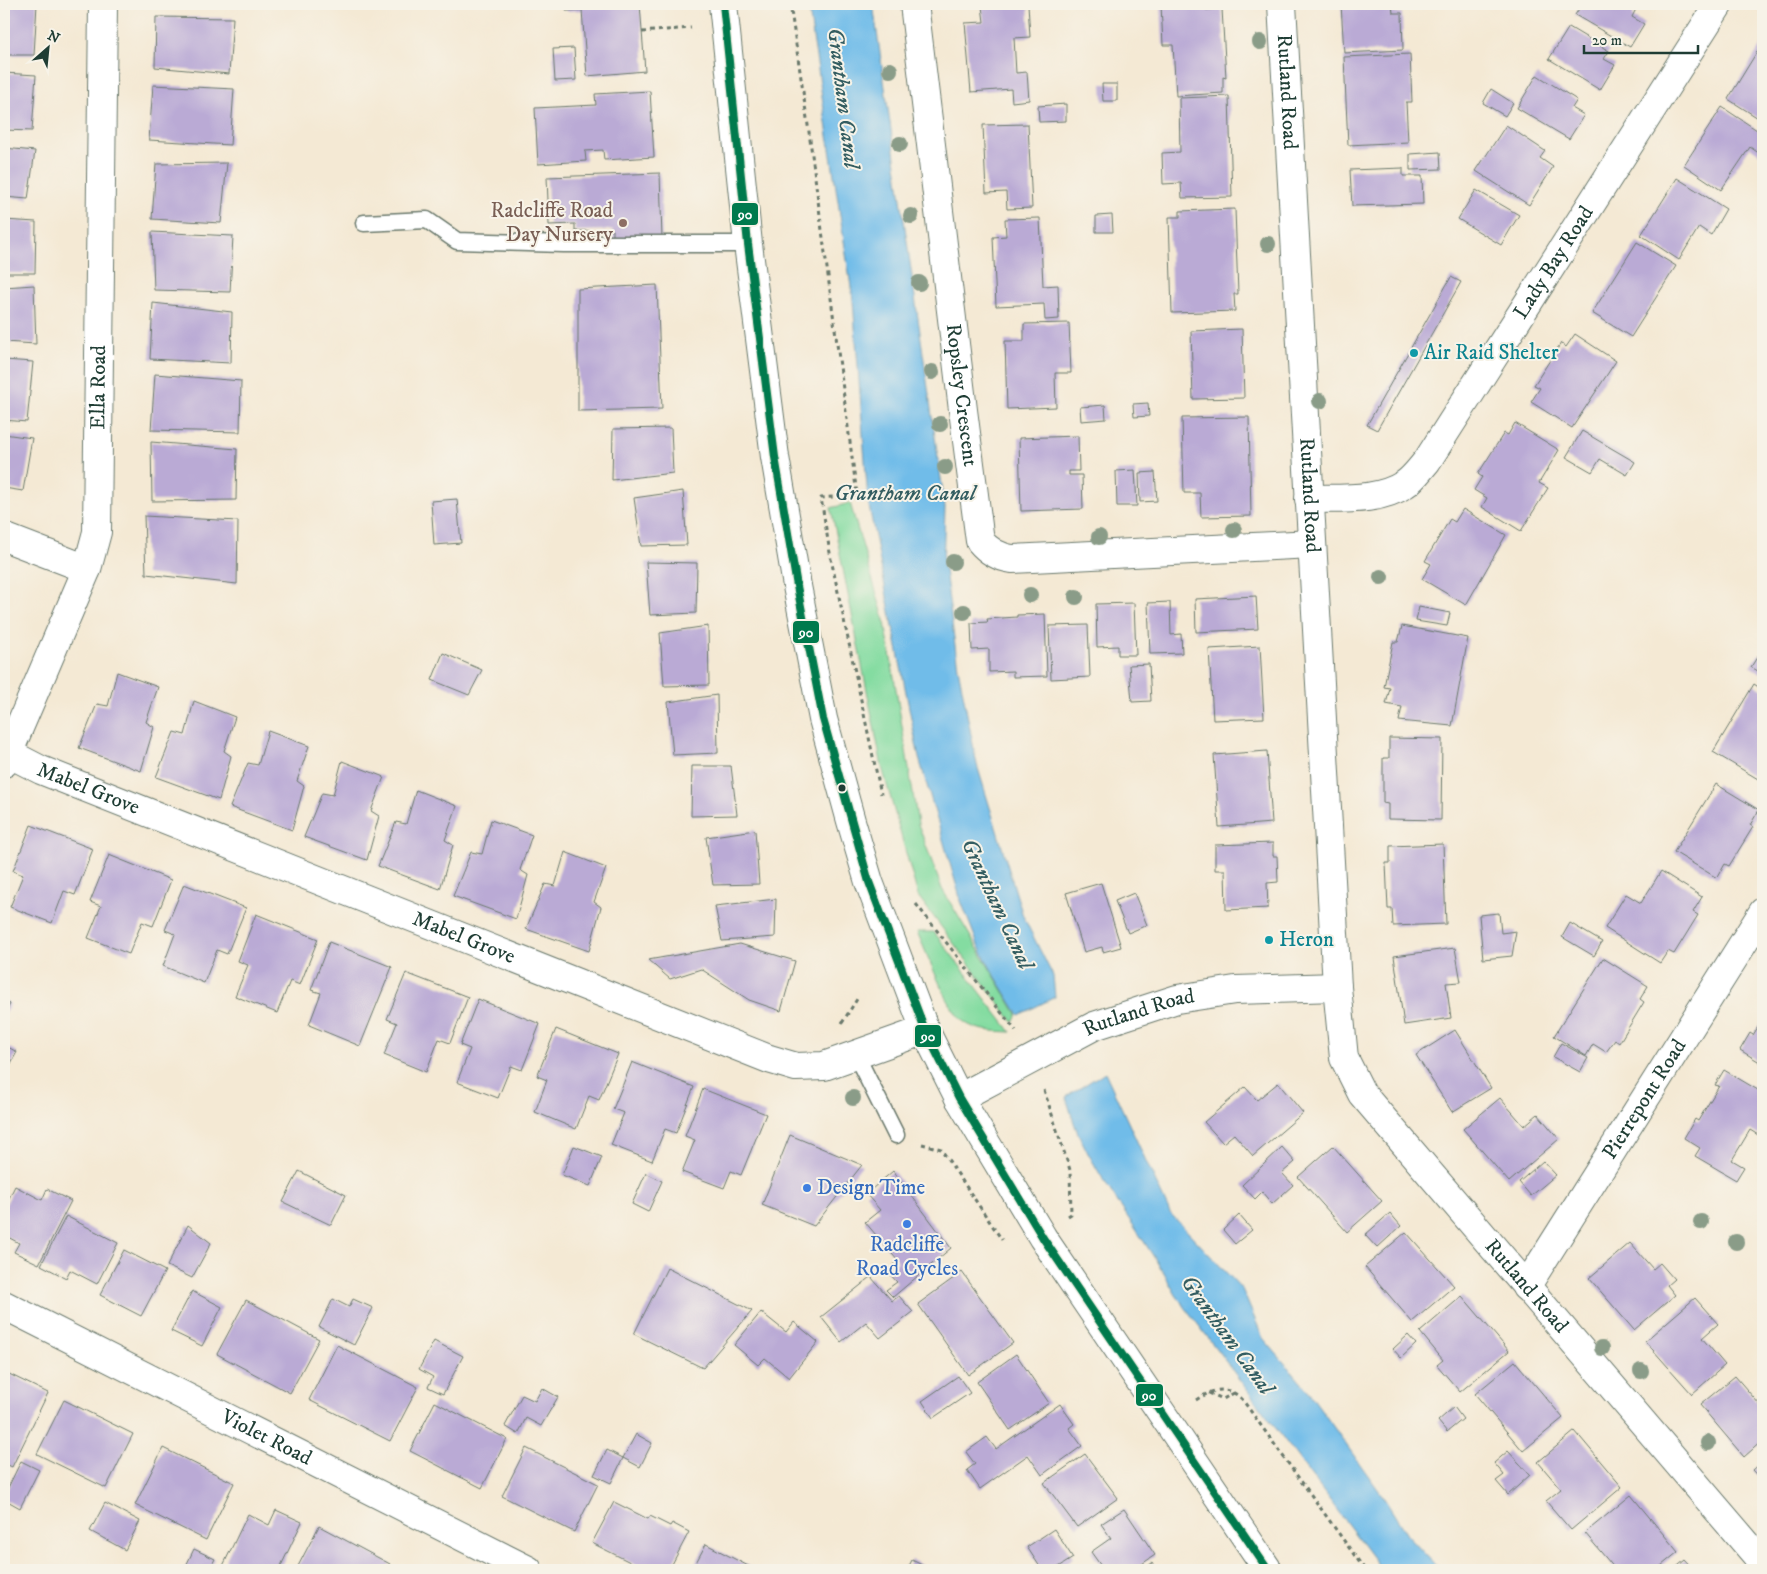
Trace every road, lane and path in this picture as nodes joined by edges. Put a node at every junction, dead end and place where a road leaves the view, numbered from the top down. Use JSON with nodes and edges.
{"nodes":[{"id":1,"x":103,"y":4,"type":"edge"},
{"id":2,"x":723,"y":4,"type":"edge"},
{"id":3,"x":790,"y":4,"type":"edge"},
{"id":4,"x":914,"y":4,"type":"edge"},
{"id":5,"x":1282,"y":4,"type":"edge"},
{"id":6,"x":1719,"y":4,"type":"edge"},
{"id":7,"x":691,"y":28,"type":"dead end"},
{"id":8,"x":642,"y":32,"type":"dead end"},
{"id":9,"x":364,"y":223,"type":"dead end"},
{"id":10,"x":748,"y":244,"type":"junction"},
{"id":11,"x":1309,"y":499,"type":"junction"},
{"id":12,"x":4,"y":537,"type":"edge"},
{"id":13,"x":1312,"y":544,"type":"junction"},
{"id":14,"x":87,"y":569,"type":"junction"},
{"id":15,"x":6,"y":758,"type":"edge"},
{"id":16,"x":882,"y":799,"type":"dead end"},
{"id":17,"x":911,"y":899,"type":"dead end"},
{"id":18,"x":1763,"y":912,"type":"edge"},
{"id":19,"x":1336,"y":987,"type":"junction"},
{"id":20,"x":859,"y":996,"type":"dead end"},
{"id":21,"x":840,"y":1027,"type":"dead end"},
{"id":22,"x":925,"y":1030,"type":"junction"},
{"id":23,"x":856,"y":1055,"type":"junction"},
{"id":24,"x":1031,"y":1059,"type":"junction"},
{"id":25,"x":1043,"y":1087,"type":"dead end"},
{"id":26,"x":959,"y":1098,"type":"junction"},
{"id":27,"x":896,"y":1134,"type":"dead end"},
{"id":28,"x":1071,"y":1214,"type":"dead end"},
{"id":29,"x":1526,"y":1286,"type":"junction"},
{"id":30,"x":4,"y":1305,"type":"edge"},
{"id":31,"x":1208,"y":1392,"type":"junction"},
{"id":32,"x":1235,"y":1392,"type":"junction"},
{"id":33,"x":1196,"y":1400,"type":"dead end"},
{"id":34,"x":1763,"y":1563,"type":"edge"},
{"id":35,"x":528,"y":1570,"type":"edge"},
{"id":36,"x":1268,"y":1570,"type":"edge"},
{"id":37,"x":1365,"y":1570,"type":"edge"}],
"edges":[{"from":1,"to":14,"type":"main road","name":"Ella Road"},
{"from":2,"to":10,"type":"main road"},
{"from":3,"to":16,"type":"path"},
{"from":4,"to":13,"type":"main road","name":"Ropsley Crescent"},
{"from":5,"to":11,"type":"main road","name":"Rutland Road"},
{"from":6,"to":11,"type":"main road","name":"Lady Bay Road"},
{"from":7,"to":8,"type":"path"},
{"from":9,"to":10,"type":"lane"},
{"from":10,"to":22,"type":"main road"},
{"from":11,"to":13,"type":"main road","name":"Rutland Road"},
{"from":12,"to":14,"type":"main road"},
{"from":13,"to":19,"type":"main road","name":"Rutland Road"},
{"from":14,"to":15,"type":"main road","name":"Ella Road"},
{"from":15,"to":23,"type":"main road","name":"Mabel Grove"},
{"from":17,"to":24,"type":"path"},
{"from":18,"to":29,"type":"main road","name":"Pierrepont Road"},
{"from":19,"to":24,"type":"main road","name":"Rutland Road"},
{"from":19,"to":29,"type":"main road","name":"Rutland Road"},
{"from":20,"to":21,"type":"path"},
{"from":22,"to":23,"type":"main road","name":"Mabel Grove"},
{"from":22,"to":26,"type":"main road"},
{"from":23,"to":27,"type":"lane"},
{"from":24,"to":26,"type":"main road","name":"Rutland Road"},
{"from":25,"to":28,"type":"path"},
{"from":26,"to":36,"type":"main road"},
{"from":29,"to":34,"type":"main road","name":"Rutland Road"},
{"from":30,"to":35,"type":"main road","name":"Violet Road"},
{"from":31,"to":32,"type":"path"},
{"from":31,"to":32,"type":"path"},
{"from":31,"to":33,"type":"path"},
{"from":32,"to":37,"type":"path"}]}
